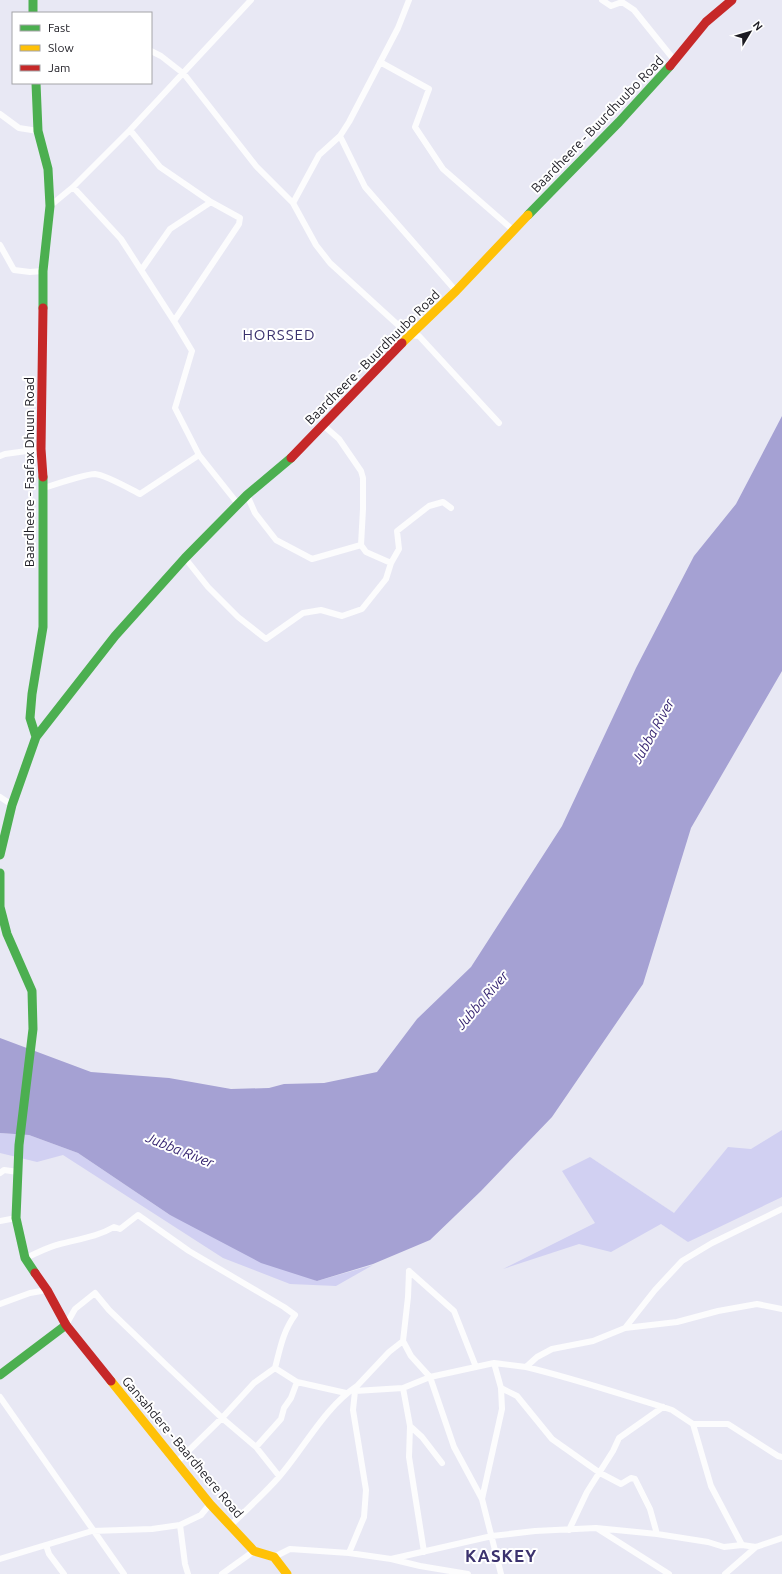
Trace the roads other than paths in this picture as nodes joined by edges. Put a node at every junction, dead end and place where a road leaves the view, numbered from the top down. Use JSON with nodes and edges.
{"nodes":[{"id":1,"x":33,"y":0,"type":"edge"},
{"id":2,"x":252,"y":0,"type":"edge"},
{"id":3,"x":409,"y":0,"type":"edge"},
{"id":4,"x":602,"y":0,"type":"edge"},
{"id":5,"x":732,"y":0,"type":"edge"},
{"id":6,"x":33,"y":12,"type":"edge"},
{"id":7,"x":152,"y":52,"type":"edge"},
{"id":8,"x":675,"y":61,"type":"junction"},
{"id":9,"x":380,"y":62,"type":"junction"},
{"id":10,"x":184,"y":74,"type":"junction"},
{"id":11,"x":36,"y":84,"type":"edge"},
{"id":12,"x":0,"y":114,"type":"edge"},
{"id":13,"x":130,"y":130,"type":"junction"},
{"id":14,"x":38,"y":131,"type":"junction"},
{"id":15,"x":340,"y":136,"type":"junction"},
{"id":16,"x":73,"y":187,"type":"junction"},
{"id":17,"x":211,"y":202,"type":"junction"},
{"id":18,"x":294,"y":203,"type":"junction"},
{"id":19,"x":50,"y":206,"type":"junction"},
{"id":20,"x":513,"y":230,"type":"junction"},
{"id":21,"x":0,"y":245,"type":"edge"},
{"id":22,"x":142,"y":269,"type":"junction"},
{"id":23,"x":43,"y":271,"type":"junction"},
{"id":24,"x":456,"y":291,"type":"junction"},
{"id":25,"x":174,"y":321,"type":"junction"},
{"id":26,"x":409,"y":335,"type":"junction"},
{"id":27,"x":499,"y":423,"type":"dead end"},
{"id":28,"x":323,"y":425,"type":"junction"},
{"id":29,"x":41,"y":449,"type":"junction"},
{"id":30,"x":199,"y":455,"type":"junction"},
{"id":31,"x":0,"y":456,"type":"edge"},
{"id":32,"x":44,"y":488,"type":"junction"},
{"id":33,"x":247,"y":495,"type":"junction"},
{"id":34,"x":238,"y":504,"type":"junction"},
{"id":35,"x":451,"y":508,"type":"dead end"},
{"id":36,"x":361,"y":545,"type":"junction"},
{"id":37,"x":185,"y":558,"type":"junction"},
{"id":38,"x":391,"y":563,"type":"junction"},
{"id":39,"x":36,"y":737,"type":"junction"},
{"id":40,"x":0,"y":797,"type":"edge"},
{"id":41,"x":12,"y":805,"type":"junction"},
{"id":42,"x":0,"y":855,"type":"edge"},
{"id":43,"x":0,"y":874,"type":"edge"},
{"id":44,"x":18,"y":1172,"type":"junction"},
{"id":45,"x":0,"y":1173,"type":"edge"},
{"id":46,"x":782,"y":1209,"type":"edge"},
{"id":47,"x":16,"y":1218,"type":"junction"},
{"id":48,"x":0,"y":1221,"type":"edge"},
{"id":49,"x":25,"y":1258,"type":"junction"},
{"id":50,"x":47,"y":1290,"type":"junction"},
{"id":51,"x":0,"y":1304,"type":"edge"},
{"id":52,"x":782,"y":1310,"type":"edge"},
{"id":53,"x":66,"y":1325,"type":"junction"},
{"id":54,"x":625,"y":1328,"type":"junction"},
{"id":55,"x":403,"y":1341,"type":"junction"},
{"id":56,"x":494,"y":1363,"type":"junction"},
{"id":57,"x":476,"y":1367,"type":"junction"},
{"id":58,"x":526,"y":1367,"type":"junction"},
{"id":59,"x":276,"y":1368,"type":"junction"},
{"id":60,"x":0,"y":1375,"type":"edge"},
{"id":61,"x":430,"y":1377,"type":"junction"},
{"id":62,"x":297,"y":1382,"type":"junction"},
{"id":63,"x":403,"y":1388,"type":"junction"},
{"id":64,"x":501,"y":1388,"type":"junction"},
{"id":65,"x":356,"y":1389,"type":"junction"},
{"id":66,"x":346,"y":1393,"type":"junction"},
{"id":67,"x":0,"y":1397,"type":"edge"},
{"id":68,"x":663,"y":1407,"type":"junction"},
{"id":69,"x":222,"y":1418,"type":"junction"},
{"id":70,"x":693,"y":1424,"type":"junction"},
{"id":71,"x":410,"y":1426,"type":"junction"},
{"id":72,"x":256,"y":1447,"type":"junction"},
{"id":73,"x":782,"y":1457,"type":"edge"},
{"id":74,"x":176,"y":1463,"type":"junction"},
{"id":75,"x":442,"y":1463,"type":"dead end"},
{"id":76,"x":600,"y":1473,"type":"junction"},
{"id":77,"x":280,"y":1476,"type":"junction"},
{"id":78,"x":482,"y":1499,"type":"junction"},
{"id":79,"x":210,"y":1504,"type":"junction"},
{"id":80,"x":180,"y":1525,"type":"junction"},
{"id":81,"x":231,"y":1525,"type":"junction"},
{"id":82,"x":596,"y":1528,"type":"junction"},
{"id":83,"x":569,"y":1530,"type":"junction"},
{"id":84,"x":92,"y":1531,"type":"junction"},
{"id":85,"x":657,"y":1534,"type":"junction"},
{"id":86,"x":492,"y":1536,"type":"junction"},
{"id":87,"x":782,"y":1538,"type":"edge"},
{"id":88,"x":46,"y":1545,"type":"junction"},
{"id":89,"x":742,"y":1545,"type":"junction"},
{"id":90,"x":756,"y":1547,"type":"junction"},
{"id":91,"x":254,"y":1551,"type":"junction"},
{"id":92,"x":348,"y":1552,"type":"junction"},
{"id":93,"x":424,"y":1552,"type":"junction"},
{"id":94,"x":274,"y":1557,"type":"junction"},
{"id":95,"x":0,"y":1559,"type":"edge"},
{"id":96,"x":391,"y":1559,"type":"junction"},
{"id":97,"x":447,"y":1572,"type":"edge"},
{"id":98,"x":64,"y":1574,"type":"edge"},
{"id":99,"x":124,"y":1574,"type":"edge"},
{"id":100,"x":188,"y":1574,"type":"edge"},
{"id":101,"x":222,"y":1574,"type":"edge"},
{"id":102,"x":287,"y":1574,"type":"edge"},
{"id":103,"x":468,"y":1574,"type":"edge"},
{"id":104,"x":501,"y":1574,"type":"edge"},
{"id":105,"x":669,"y":1574,"type":"edge"},
{"id":106,"x":725,"y":1574,"type":"edge"}],
"edges":[{"from":1,"to":6,"type":"main road"},
{"from":2,"to":10,"type":"street"},
{"from":3,"to":9,"type":"street"},
{"from":4,"to":8,"type":"street"},
{"from":5,"to":8,"type":"main road","name":"Baardheere - Buurdhuubo Road"},
{"from":7,"to":10,"type":"street"},
{"from":8,"to":20,"type":"main road","name":"Baardheere - Buurdhuubo Road"},
{"from":9,"to":15,"type":"street"},
{"from":9,"to":20,"type":"street"},
{"from":10,"to":13,"type":"street"},
{"from":10,"to":18,"type":"street"},
{"from":11,"to":14,"type":"main road","name":"Baardheere - Faafax Dhuun Road"},
{"from":12,"to":14,"type":"street"},
{"from":13,"to":16,"type":"street"},
{"from":13,"to":17,"type":"street"},
{"from":14,"to":19,"type":"main road","name":"Baardheere - Faafax Dhuun Road"},
{"from":15,"to":18,"type":"street"},
{"from":15,"to":24,"type":"street"},
{"from":16,"to":19,"type":"street"},
{"from":16,"to":22,"type":"street"},
{"from":17,"to":22,"type":"street"},
{"from":17,"to":25,"type":"street"},
{"from":18,"to":26,"type":"street"},
{"from":19,"to":23,"type":"main road","name":"Baardheere - Faafax Dhuun Road"},
{"from":20,"to":24,"type":"main road","name":"Baardheere - Buurdhuubo Road"},
{"from":21,"to":23,"type":"street"},
{"from":22,"to":25,"type":"street"},
{"from":23,"to":29,"type":"main road","name":"Baardheere - Faafax Dhuun Road"},
{"from":24,"to":26,"type":"main road","name":"Baardheere - Buurdhuubo Road"},
{"from":25,"to":30,"type":"street"},
{"from":26,"to":27,"type":"street"},
{"from":26,"to":28,"type":"main road","name":"Baardheere - Buurdhuubo Road"},
{"from":28,"to":33,"type":"main road","name":"Baardheere - Buurdhuubo Road"},
{"from":28,"to":36,"type":"street"},
{"from":29,"to":31,"type":"street"},
{"from":29,"to":32,"type":"main road","name":"Baardheere - Faafax Dhuun Road"},
{"from":30,"to":32,"type":"street"},
{"from":30,"to":34,"type":"street"},
{"from":32,"to":39,"type":"main road","name":"Baardheere - Faafax Dhuun Road"},
{"from":33,"to":34,"type":"main road","name":"Baardheere - Buurdhuubo Road"},
{"from":33,"to":36,"type":"street"},
{"from":34,"to":37,"type":"main road","name":"Baardheere - Buurdhuubo Road"},
{"from":35,"to":38,"type":"street"},
{"from":36,"to":38,"type":"street"},
{"from":37,"to":38,"type":"street"},
{"from":37,"to":39,"type":"main road","name":"Baardheere - Buurdhuubo Road"},
{"from":39,"to":41,"type":"main road"},
{"from":40,"to":41,"type":"street"},
{"from":41,"to":42,"type":"main road"},
{"from":43,"to":44,"type":"main road"},
{"from":44,"to":45,"type":"street"},
{"from":44,"to":47,"type":"main road"},
{"from":46,"to":54,"type":"street"},
{"from":47,"to":48,"type":"street"},
{"from":47,"to":49,"type":"main road"},
{"from":49,"to":50,"type":"main road"},
{"from":49,"to":59,"type":"street"},
{"from":50,"to":51,"type":"street"},
{"from":50,"to":53,"type":"main road"},
{"from":52,"to":54,"type":"street"},
{"from":53,"to":60,"type":"main road"},
{"from":53,"to":69,"type":"street"},
{"from":53,"to":74,"type":"main road","name":"Gansahdere - Baardheere Road"},
{"from":54,"to":58,"type":"street"},
{"from":55,"to":57,"type":"street"},
{"from":55,"to":61,"type":"street"},
{"from":55,"to":65,"type":"street"},
{"from":56,"to":57,"type":"street"},
{"from":56,"to":58,"type":"street"},
{"from":56,"to":64,"type":"street"},
{"from":57,"to":61,"type":"street"},
{"from":58,"to":68,"type":"street"},
{"from":59,"to":62,"type":"street"},
{"from":59,"to":69,"type":"street"},
{"from":61,"to":63,"type":"street"},
{"from":61,"to":78,"type":"street"},
{"from":62,"to":66,"type":"street"},
{"from":62,"to":72,"type":"street"},
{"from":63,"to":65,"type":"street"},
{"from":63,"to":71,"type":"street"},
{"from":64,"to":76,"type":"street"},
{"from":64,"to":78,"type":"street"},
{"from":65,"to":66,"type":"street"},
{"from":65,"to":92,"type":"street"},
{"from":66,"to":77,"type":"street"},
{"from":67,"to":84,"type":"street"},
{"from":68,"to":70,"type":"street"},
{"from":68,"to":76,"type":"street"},
{"from":69,"to":72,"type":"street"},
{"from":69,"to":74,"type":"street"},
{"from":70,"to":73,"type":"street"},
{"from":70,"to":89,"type":"street"},
{"from":71,"to":75,"type":"street"},
{"from":71,"to":93,"type":"street"},
{"from":72,"to":77,"type":"street"},
{"from":74,"to":79,"type":"main road","name":"Gansahdere - Baardheere Road"},
{"from":76,"to":83,"type":"street"},
{"from":76,"to":85,"type":"street"},
{"from":77,"to":81,"type":"street"},
{"from":78,"to":86,"type":"street"},
{"from":79,"to":80,"type":"street"},
{"from":79,"to":81,"type":"main road","name":"Gansahdere - Baardheere Road"},
{"from":80,"to":84,"type":"street"},
{"from":80,"to":100,"type":"street"},
{"from":81,"to":91,"type":"main road","name":"Gansahdere - Baardheere Road"},
{"from":82,"to":83,"type":"street"},
{"from":82,"to":85,"type":"street"},
{"from":82,"to":105,"type":"street"},
{"from":83,"to":86,"type":"street"},
{"from":84,"to":88,"type":"street"},
{"from":84,"to":99,"type":"street"},
{"from":85,"to":89,"type":"street"},
{"from":86,"to":93,"type":"street"},
{"from":86,"to":104,"type":"street"},
{"from":87,"to":90,"type":"street"},
{"from":88,"to":95,"type":"street"},
{"from":88,"to":98,"type":"street"},
{"from":89,"to":90,"type":"street"},
{"from":90,"to":106,"type":"street"},
{"from":91,"to":94,"type":"main road"},
{"from":91,"to":101,"type":"street"},
{"from":92,"to":94,"type":"street"},
{"from":92,"to":96,"type":"street"},
{"from":93,"to":96,"type":"street"},
{"from":94,"to":102,"type":"main road"},
{"from":96,"to":97,"type":"street"},
{"from":97,"to":103,"type":"street"}]}
